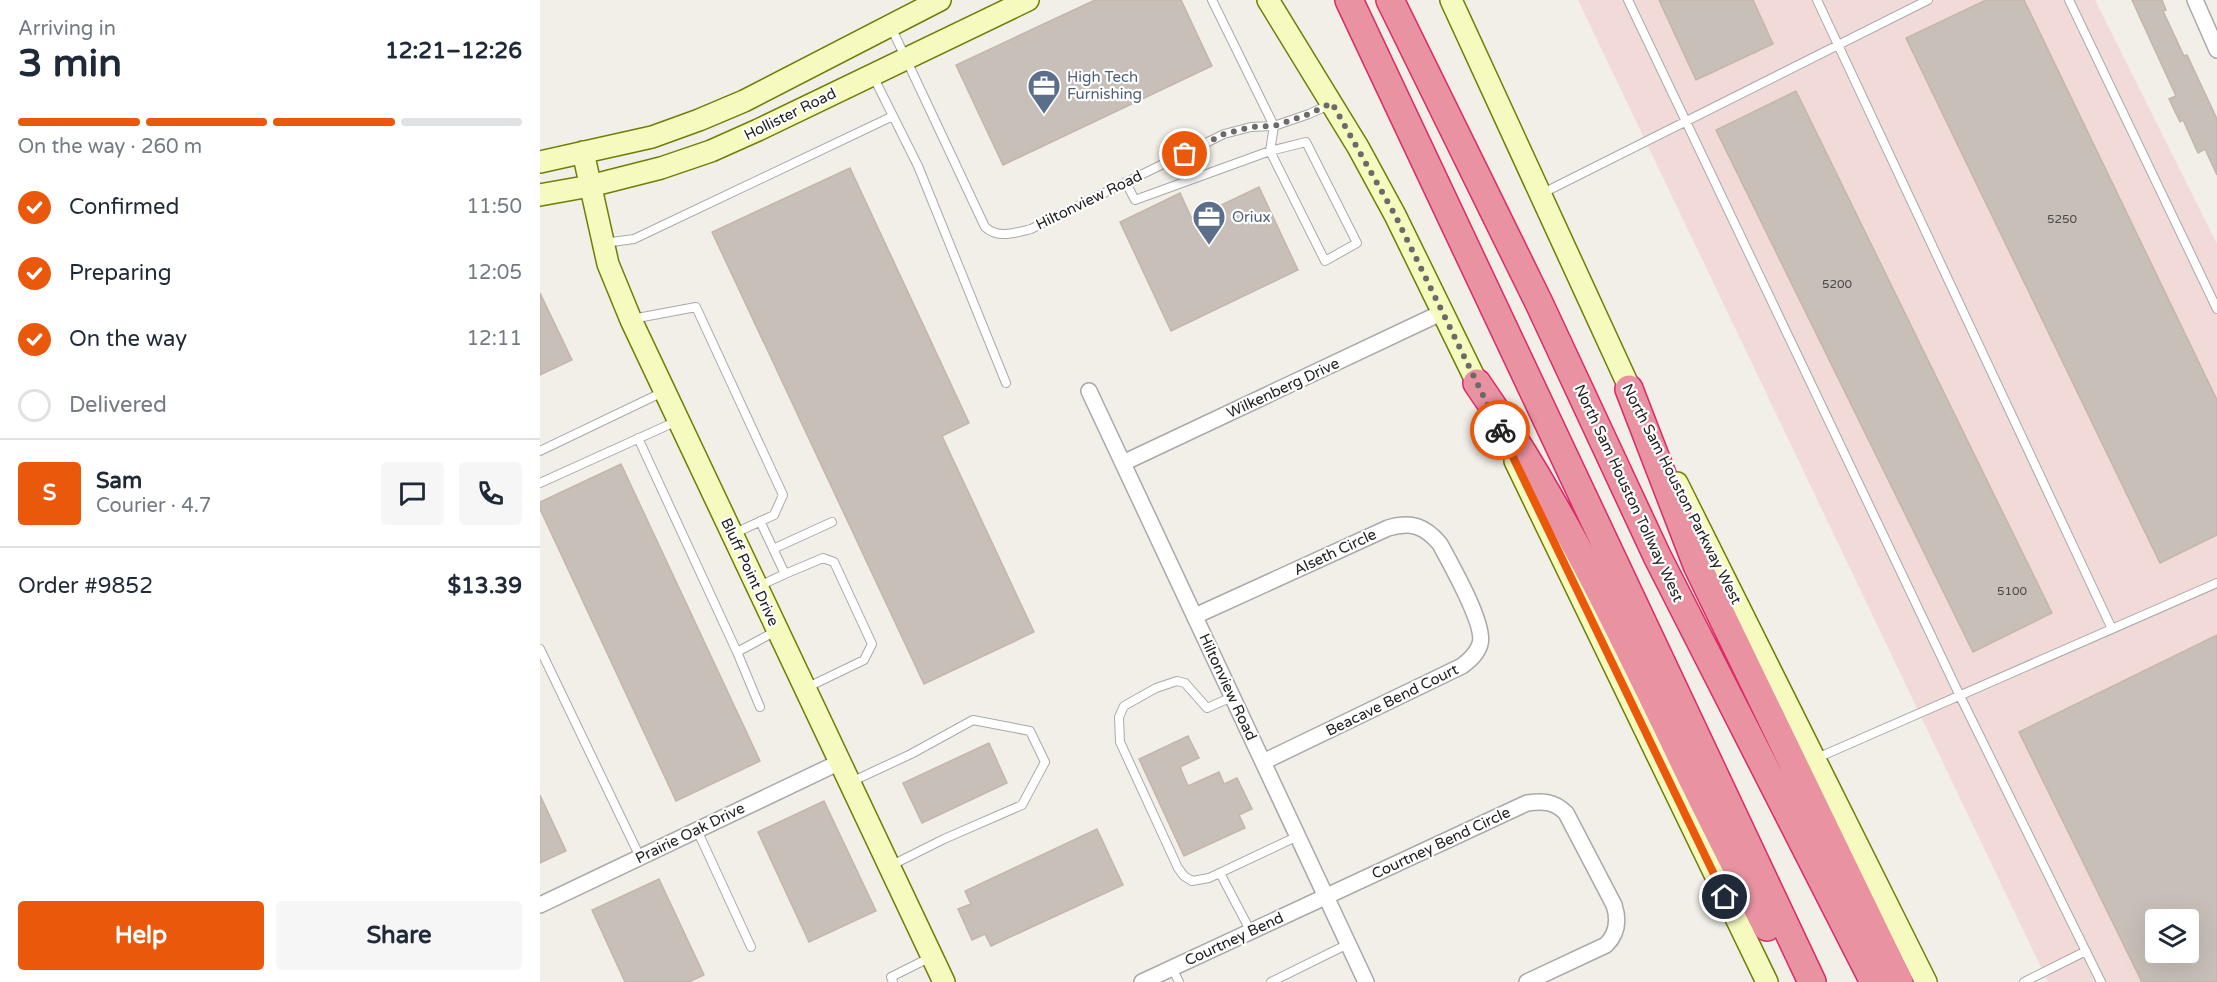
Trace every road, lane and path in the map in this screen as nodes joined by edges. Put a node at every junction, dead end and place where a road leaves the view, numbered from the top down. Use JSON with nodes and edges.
{"nodes":[{"id":1,"x":940,"y":0,"type":"edge"},
{"id":2,"x":1028,"y":0,"type":"edge"},
{"id":3,"x":1212,"y":0,"type":"edge"},
{"id":4,"x":1268,"y":0,"type":"edge"},
{"id":5,"x":1349,"y":0,"type":"edge"},
{"id":6,"x":1390,"y":0,"type":"edge"},
{"id":7,"x":1451,"y":0,"type":"edge"},
{"id":8,"x":1628,"y":0,"type":"edge"},
{"id":9,"x":1817,"y":0,"type":"edge"},
{"id":10,"x":1928,"y":0,"type":"edge"},
{"id":11,"x":2069,"y":0,"type":"edge"},
{"id":12,"x":2195,"y":0,"type":"edge"},
{"id":13,"x":890,"y":26,"type":"junction"},
{"id":14,"x":1837,"y":46,"type":"junction"},
{"id":15,"x":2217,"y":50,"type":"edge"},
{"id":16,"x":906,"y":59,"type":"junction"},
{"id":17,"x":872,"y":74,"type":"junction"},
{"id":18,"x":1332,"y":103,"type":"junction"},
{"id":19,"x":893,"y":116,"type":"junction"},
{"id":20,"x":1685,"y":122,"type":"junction"},
{"id":21,"x":1274,"y":126,"type":"junction"},
{"id":22,"x":583,"y":152,"type":"junction"},
{"id":23,"x":1270,"y":152,"type":"junction"},
{"id":24,"x":540,"y":162,"type":"edge"},
{"id":25,"x":1126,"y":183,"type":"junction"},
{"id":26,"x":590,"y":186,"type":"junction"},
{"id":27,"x":1541,"y":194,"type":"junction"},
{"id":28,"x":540,"y":195,"type":"edge"},
{"id":29,"x":603,"y":243,"type":"junction"},
{"id":30,"x":2217,"y":309,"type":"edge"},
{"id":31,"x":1443,"y":312,"type":"junction"},
{"id":32,"x":631,"y":320,"type":"junction"},
{"id":33,"x":1006,"y":383,"type":"dead end"},
{"id":34,"x":1477,"y":383,"type":"junction"},
{"id":35,"x":1629,"y":389,"type":"junction"},
{"id":36,"x":1089,"y":391,"type":"dead end"},
{"id":37,"x":664,"y":392,"type":"junction"},
{"id":38,"x":678,"y":420,"type":"junction"},
{"id":39,"x":638,"y":438,"type":"junction"},
{"id":40,"x":540,"y":451,"type":"edge"},
{"id":41,"x":1123,"y":464,"type":"junction"},
{"id":42,"x":540,"y":483,"type":"edge"},
{"id":43,"x":760,"y":521,"type":"junction"},
{"id":44,"x":832,"y":522,"type":"dead end"},
{"id":45,"x":732,"y":534,"type":"junction"},
{"id":46,"x":773,"y":549,"type":"junction"},
{"id":47,"x":785,"y":574,"type":"junction"},
{"id":48,"x":1456,"y":576,"type":"joint"},
{"id":49,"x":2217,"y":583,"type":"edge"},
{"id":50,"x":757,"y":587,"type":"junction"},
{"id":51,"x":1195,"y":616,"type":"junction"},
{"id":52,"x":2112,"y":629,"type":"junction"},
{"id":53,"x":777,"y":630,"type":"junction"},
{"id":54,"x":540,"y":649,"type":"edge"},
{"id":55,"x":737,"y":652,"type":"junction"},
{"id":56,"x":805,"y":689,"type":"junction"},
{"id":57,"x":1960,"y":696,"type":"junction"},
{"id":58,"x":1233,"y":697,"type":"junction"},
{"id":59,"x":760,"y":707,"type":"dead end"},
{"id":60,"x":1815,"y":759,"type":"junction"},
{"id":61,"x":840,"y":762,"type":"junction"},
{"id":62,"x":1263,"y":762,"type":"junction"},
{"id":63,"x":850,"y":782,"type":"junction"},
{"id":64,"x":698,"y":830,"type":"junction"},
{"id":65,"x":1298,"y":836,"type":"junction"},
{"id":66,"x":640,"y":857,"type":"junction"},
{"id":67,"x":890,"y":866,"type":"junction"},
{"id":68,"x":1220,"y":873,"type":"junction"},
{"id":69,"x":1326,"y":897,"type":"junction"},
{"id":70,"x":540,"y":905,"type":"edge"},
{"id":71,"x":1251,"y":932,"type":"junction"},
{"id":72,"x":1348,"y":944,"type":"junction"},
{"id":73,"x":751,"y":947,"type":"dead end"},
{"id":74,"x":2086,"y":951,"type":"junction"},
{"id":75,"x":932,"y":956,"type":"junction"},
{"id":76,"x":1172,"y":968,"type":"junction"},
{"id":77,"x":893,"y":982,"type":"edge"},
{"id":78,"x":944,"y":982,"type":"edge"},
{"id":79,"x":1142,"y":982,"type":"edge"},
{"id":80,"x":1179,"y":982,"type":"edge"},
{"id":81,"x":1271,"y":982,"type":"edge"},
{"id":82,"x":1366,"y":982,"type":"edge"},
{"id":83,"x":1527,"y":982,"type":"edge"},
{"id":84,"x":1767,"y":982,"type":"edge"},
{"id":85,"x":1795,"y":982,"type":"edge"},
{"id":86,"x":1812,"y":982,"type":"edge"},
{"id":87,"x":1874,"y":982,"type":"edge"},
{"id":88,"x":1899,"y":982,"type":"edge"},
{"id":89,"x":1926,"y":982,"type":"edge"},
{"id":90,"x":2024,"y":982,"type":"edge"},
{"id":91,"x":2101,"y":982,"type":"edge"}],
"edges":[{"from":1,"to":13,"type":"main road"},
{"from":2,"to":16,"type":"main road","name":"Hollister Road"},
{"from":3,"to":21,"type":"lane"},
{"from":4,"to":18,"type":"main road"},
{"from":5,"to":86,"type":"highway"},
{"from":6,"to":87,"type":"highway","name":"North Sam Houston Tollway West"},
{"from":7,"to":27,"type":"main road","name":"North Sam Houston Parkway West"},
{"from":8,"to":20,"type":"lane"},
{"from":9,"to":14,"type":"lane"},
{"from":10,"to":14,"type":"lane"},
{"from":11,"to":30,"type":"lane"},
{"from":12,"to":15,"type":"street"},
{"from":13,"to":16,"type":"lane","name":"Hiltonview Road"},
{"from":13,"to":22,"type":"main road"},
{"from":14,"to":20,"type":"lane"},
{"from":14,"to":52,"type":"lane"},
{"from":16,"to":17,"type":"main road","name":"Hollister Road"},
{"from":16,"to":25,"type":"lane","name":"Hiltonview Road"},
{"from":17,"to":19,"type":"lane"},
{"from":17,"to":26,"type":"main road","name":"Hollister Road"},
{"from":18,"to":21,"type":"lane","name":"Hiltonview Road"},
{"from":18,"to":31,"type":"main road"},
{"from":19,"to":29,"type":"lane"},
{"from":19,"to":33,"type":"lane"},
{"from":20,"to":27,"type":"lane"},
{"from":20,"to":57,"type":"lane"},
{"from":21,"to":23,"type":"lane"},
{"from":21,"to":25,"type":"lane","name":"Hiltonview Road"},
{"from":22,"to":24,"type":"main road"},
{"from":22,"to":26,"type":"main road","name":"Bluff Point Drive"},
{"from":23,"to":23,"type":"lane"},
{"from":23,"to":25,"type":"lane"},
{"from":26,"to":28,"type":"main road","name":"Hollister Road"},
{"from":26,"to":29,"type":"main road","name":"Bluff Point Drive"},
{"from":27,"to":35,"type":"main road","name":"North Sam Houston Parkway West"},
{"from":29,"to":32,"type":"main road","name":"Bluff Point Drive"},
{"from":31,"to":34,"type":"main road"},
{"from":31,"to":41,"type":"street","name":"Wilkenberg Drive"},
{"from":32,"to":37,"type":"main road","name":"Bluff Point Drive"},
{"from":32,"to":43,"type":"lane"},
{"from":34,"to":84,"type":"main road"},
{"from":34,"to":85,"type":"highway"},
{"from":35,"to":60,"type":"main road","name":"North Sam Houston Parkway West"},
{"from":35,"to":88,"type":"highway"},
{"from":36,"to":41,"type":"street","name":"Hiltonview Road"},
{"from":37,"to":38,"type":"main road","name":"Bluff Point Drive"},
{"from":37,"to":40,"type":"lane"},
{"from":38,"to":39,"type":"lane"},
{"from":38,"to":45,"type":"main road","name":"Bluff Point Drive"},
{"from":39,"to":42,"type":"lane"},
{"from":39,"to":55,"type":"lane"},
{"from":41,"to":51,"type":"street","name":"Hiltonview Road"},
{"from":43,"to":45,"type":"lane"},
{"from":43,"to":46,"type":"lane"},
{"from":44,"to":46,"type":"lane"},
{"from":45,"to":50,"type":"main road","name":"Bluff Point Drive"},
{"from":46,"to":47,"type":"lane"},
{"from":47,"to":50,"type":"lane"},
{"from":47,"to":56,"type":"lane"},
{"from":48,"to":51,"type":"street","name":"Alseth Circle"},
{"from":48,"to":62,"type":"street","name":"Beacave Bend Court"},
{"from":49,"to":52,"type":"lane"},
{"from":50,"to":53,"type":"main road","name":"Bluff Point Drive"},
{"from":51,"to":58,"type":"street","name":"Hiltonview Road"},
{"from":52,"to":57,"type":"lane"},
{"from":53,"to":55,"type":"lane"},
{"from":53,"to":56,"type":"main road","name":"Bluff Point Drive"},
{"from":54,"to":66,"type":"lane"},
{"from":55,"to":59,"type":"lane"},
{"from":56,"to":61,"type":"main road","name":"Bluff Point Drive"},
{"from":57,"to":60,"type":"lane"},
{"from":57,"to":74,"type":"lane"},
{"from":58,"to":62,"type":"street","name":"Hiltonview Road"},
{"from":58,"to":68,"type":"lane"},
{"from":60,"to":89,"type":"main road","name":"North Sam Houston Parkway West"},
{"from":61,"to":63,"type":"main road","name":"Bluff Point Drive"},
{"from":61,"to":64,"type":"street","name":"Prairie Oak Drive"},
{"from":62,"to":65,"type":"street","name":"Hiltonview Road"},
{"from":63,"to":67,"type":"main road","name":"Bluff Point Drive"},
{"from":63,"to":67,"type":"lane"},
{"from":64,"to":66,"type":"street","name":"Prairie Oak Drive"},
{"from":64,"to":73,"type":"lane"},
{"from":65,"to":68,"type":"lane"},
{"from":65,"to":69,"type":"street","name":"Hiltonview Road"},
{"from":66,"to":70,"type":"street","name":"Prairie Oak Drive"},
{"from":67,"to":75,"type":"main road","name":"Bluff Point Drive"},
{"from":68,"to":71,"type":"lane"},
{"from":69,"to":71,"type":"street","name":"Courtney Bend"},
{"from":69,"to":72,"type":"street","name":"Hiltonview Road"},
{"from":69,"to":83,"type":"street","name":"Courtney Bend Circle"},
{"from":71,"to":76,"type":"street","name":"Courtney Bend"},
{"from":72,"to":81,"type":"lane"},
{"from":72,"to":82,"type":"street","name":"Hiltonview Road"},
{"from":74,"to":90,"type":"lane"},
{"from":74,"to":91,"type":"lane"},
{"from":75,"to":77,"type":"lane"},
{"from":75,"to":78,"type":"main road","name":"Bluff Point Drive"},
{"from":76,"to":79,"type":"street","name":"Courtney Bend"},
{"from":76,"to":80,"type":"lane"}]}
